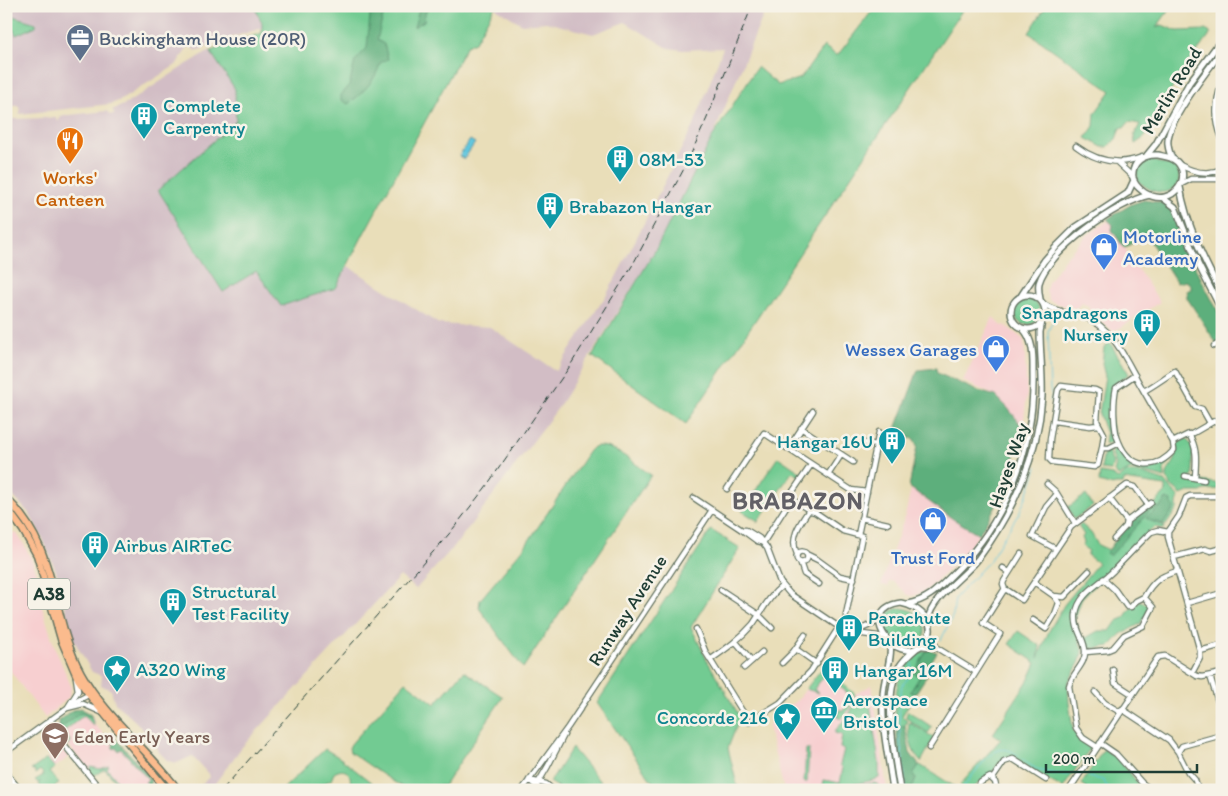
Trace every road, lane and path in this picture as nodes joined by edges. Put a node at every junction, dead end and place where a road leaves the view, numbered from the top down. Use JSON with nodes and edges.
{"nodes":[{"id":1,"x":1222,"y":39,"type":"edge"},
{"id":2,"x":1222,"y":51,"type":"edge"},
{"id":3,"x":1222,"y":82,"type":"edge"},
{"id":4,"x":1222,"y":138,"type":"edge"},
{"id":5,"x":1076,"y":146,"type":"dead end"},
{"id":6,"x":1144,"y":156,"type":"junction"},
{"id":7,"x":1172,"y":159,"type":"junction"},
{"id":8,"x":1118,"y":163,"type":"junction"},
{"id":9,"x":1178,"y":164,"type":"junction"},
{"id":10,"x":1222,"y":170,"type":"edge"},
{"id":11,"x":1134,"y":179,"type":"junction"},
{"id":12,"x":1222,"y":179,"type":"edge"},
{"id":13,"x":1180,"y":185,"type":"junction"},
{"id":14,"x":1150,"y":195,"type":"junction"},
{"id":15,"x":1163,"y":198,"type":"junction"},
{"id":16,"x":1222,"y":294,"type":"edge"},
{"id":17,"x":1021,"y":296,"type":"junction"},
{"id":18,"x":1040,"y":299,"type":"junction"},
{"id":19,"x":1044,"y":304,"type":"junction"},
{"id":20,"x":1061,"y":311,"type":"junction"},
{"id":21,"x":1222,"y":311,"type":"edge"},
{"id":22,"x":1042,"y":320,"type":"junction"},
{"id":23,"x":1024,"y":329,"type":"junction"},
{"id":24,"x":1222,"y":342,"type":"edge"},
{"id":25,"x":1214,"y":346,"type":"dead end"},
{"id":26,"x":1135,"y":376,"type":"junction"},
{"id":27,"x":1144,"y":392,"type":"junction"},
{"id":28,"x":813,"y":411,"type":"dead end"},
{"id":29,"x":1054,"y":421,"type":"junction"},
{"id":30,"x":1210,"y":423,"type":"junction"},
{"id":31,"x":1222,"y":424,"type":"edge"},
{"id":32,"x":1098,"y":425,"type":"junction"},
{"id":33,"x":801,"y":428,"type":"junction"},
{"id":34,"x":879,"y":432,"type":"dead end"},
{"id":35,"x":1189,"y":434,"type":"junction"},
{"id":36,"x":866,"y":442,"type":"dead end"},
{"id":37,"x":1173,"y":442,"type":"junction"},
{"id":38,"x":1119,"y":444,"type":"junction"},
{"id":39,"x":876,"y":445,"type":"junction"},
{"id":40,"x":1102,"y":448,"type":"junction"},
{"id":41,"x":788,"y":449,"type":"junction"},
{"id":42,"x":841,"y":455,"type":"junction"},
{"id":43,"x":854,"y":462,"type":"dead end"},
{"id":44,"x":811,"y":465,"type":"junction"},
{"id":45,"x":828,"y":475,"type":"junction"},
{"id":46,"x":1185,"y":476,"type":"dead end"},
{"id":47,"x":1195,"y":478,"type":"junction"},
{"id":48,"x":1204,"y":480,"type":"dead end"},
{"id":49,"x":1047,"y":484,"type":"dead end"},
{"id":50,"x":1061,"y":488,"type":"dead end"},
{"id":51,"x":727,"y":489,"type":"dead end"},
{"id":52,"x":867,"y":492,"type":"junction"},
{"id":53,"x":1056,"y":493,"type":"junction"},
{"id":54,"x":1222,"y":496,"type":"edge"},
{"id":55,"x":6,"y":498,"type":"edge"},
{"id":56,"x":694,"y":498,"type":"dead end"},
{"id":57,"x":1109,"y":498,"type":"junction"},
{"id":58,"x":792,"y":499,"type":"junction"},
{"id":59,"x":6,"y":507,"type":"edge"},
{"id":60,"x":712,"y":510,"type":"junction"},
{"id":61,"x":809,"y":510,"type":"junction"},
{"id":62,"x":861,"y":518,"type":"junction"},
{"id":63,"x":1127,"y":521,"type":"junction"},
{"id":64,"x":1075,"y":523,"type":"junction"},
{"id":65,"x":888,"y":524,"type":"dead end"},
{"id":66,"x":1168,"y":532,"type":"junction"},
{"id":67,"x":858,"y":535,"type":"junction"},
{"id":68,"x":1114,"y":539,"type":"dead end"},
{"id":69,"x":762,"y":542,"type":"junction"},
{"id":70,"x":1222,"y":548,"type":"edge"},
{"id":71,"x":1056,"y":549,"type":"junction"},
{"id":72,"x":797,"y":554,"type":"junction"},
{"id":73,"x":1021,"y":554,"type":"dead end"},
{"id":74,"x":808,"y":555,"type":"junction"},
{"id":75,"x":1174,"y":557,"type":"junction"},
{"id":76,"x":800,"y":562,"type":"junction"},
{"id":77,"x":1003,"y":568,"type":"dead end"},
{"id":78,"x":1089,"y":571,"type":"dead end"},
{"id":79,"x":1178,"y":571,"type":"junction"},
{"id":80,"x":1009,"y":572,"type":"junction"},
{"id":81,"x":854,"y":579,"type":"junction"},
{"id":82,"x":1103,"y":579,"type":"junction"},
{"id":83,"x":1034,"y":582,"type":"junction"},
{"id":84,"x":819,"y":584,"type":"dead end"},
{"id":85,"x":782,"y":586,"type":"junction"},
{"id":86,"x":721,"y":590,"type":"dead end"},
{"id":87,"x":1005,"y":590,"type":"junction"},
{"id":88,"x":1222,"y":594,"type":"edge"},
{"id":89,"x":1054,"y":596,"type":"junction"},
{"id":90,"x":1144,"y":597,"type":"junction"},
{"id":91,"x":1186,"y":603,"type":"junction"},
{"id":92,"x":907,"y":604,"type":"junction"},
{"id":93,"x":846,"y":615,"type":"dead end"},
{"id":94,"x":882,"y":615,"type":"junction"},
{"id":95,"x":759,"y":616,"type":"junction"},
{"id":96,"x":928,"y":620,"type":"junction"},
{"id":97,"x":1033,"y":620,"type":"dead end"},
{"id":98,"x":839,"y":627,"type":"junction"},
{"id":99,"x":772,"y":628,"type":"dead end"},
{"id":100,"x":696,"y":629,"type":"dead end"},
{"id":101,"x":854,"y":632,"type":"junction"},
{"id":102,"x":930,"y":632,"type":"junction"},
{"id":103,"x":805,"y":635,"type":"dead end"},
{"id":104,"x":884,"y":637,"type":"junction"},
{"id":105,"x":736,"y":642,"type":"junction"},
{"id":106,"x":890,"y":642,"type":"junction"},
{"id":107,"x":1222,"y":646,"type":"edge"},
{"id":108,"x":919,"y":647,"type":"junction"},
{"id":109,"x":937,"y":648,"type":"junction"},
{"id":110,"x":796,"y":649,"type":"junction"},
{"id":111,"x":1200,"y":651,"type":"junction"},
{"id":112,"x":762,"y":652,"type":"dead end"},
{"id":113,"x":1086,"y":652,"type":"junction"},
{"id":114,"x":710,"y":660,"type":"junction"},
{"id":115,"x":752,"y":661,"type":"junction"},
{"id":116,"x":782,"y":663,"type":"dead end"},
{"id":117,"x":817,"y":664,"type":"junction"},
{"id":118,"x":744,"y":668,"type":"dead end"},
{"id":119,"x":1113,"y":670,"type":"dead end"},
{"id":120,"x":976,"y":672,"type":"junction"},
{"id":121,"x":74,"y":673,"type":"junction"},
{"id":122,"x":1192,"y":673,"type":"junction"},
{"id":123,"x":1222,"y":673,"type":"edge"},
{"id":124,"x":1210,"y":676,"type":"junction"},
{"id":125,"x":1095,"y":692,"type":"dead end"},
{"id":126,"x":91,"y":694,"type":"junction"},
{"id":127,"x":1132,"y":694,"type":"junction"},
{"id":128,"x":1220,"y":703,"type":"edge"},
{"id":129,"x":68,"y":707,"type":"junction"},
{"id":130,"x":1121,"y":710,"type":"junction"},
{"id":131,"x":103,"y":713,"type":"junction"},
{"id":132,"x":1222,"y":714,"type":"edge"},
{"id":133,"x":51,"y":720,"type":"junction"},
{"id":134,"x":568,"y":727,"type":"junction"},
{"id":135,"x":1222,"y":735,"type":"edge"},
{"id":136,"x":1098,"y":745,"type":"junction"},
{"id":137,"x":929,"y":748,"type":"dead end"},
{"id":138,"x":6,"y":752,"type":"edge"},
{"id":139,"x":1178,"y":752,"type":"junction"},
{"id":140,"x":6,"y":773,"type":"edge"},
{"id":141,"x":993,"y":778,"type":"junction"},
{"id":142,"x":529,"y":780,"type":"junction"},
{"id":143,"x":1046,"y":780,"type":"dead end"},
{"id":144,"x":539,"y":781,"type":"junction"},
{"id":145,"x":161,"y":787,"type":"edge"},
{"id":146,"x":535,"y":788,"type":"edge"},
{"id":147,"x":20,"y":790,"type":"edge"},
{"id":148,"x":100,"y":790,"type":"edge"},
{"id":149,"x":167,"y":790,"type":"edge"},
{"id":150,"x":178,"y":790,"type":"edge"},
{"id":151,"x":522,"y":790,"type":"edge"},
{"id":152,"x":541,"y":790,"type":"edge"},
{"id":153,"x":554,"y":790,"type":"edge"},
{"id":154,"x":893,"y":790,"type":"edge"},
{"id":155,"x":900,"y":790,"type":"edge"},
{"id":156,"x":974,"y":790,"type":"edge"},
{"id":157,"x":997,"y":790,"type":"edge"},
{"id":158,"x":1069,"y":790,"type":"edge"},
{"id":159,"x":1152,"y":790,"type":"edge"},
{"id":160,"x":1198,"y":790,"type":"edge"}],
"edges":[{"from":1,"to":6,"type":"street","name":"Merlin Road"},
{"from":2,"to":7,"type":"street","name":"Merlin Road"},
{"from":3,"to":4,"type":"street"},
{"from":5,"to":8,"type":"street"},
{"from":6,"to":7,"type":"street"},
{"from":6,"to":8,"type":"street"},
{"from":6,"to":11,"type":"street"},
{"from":7,"to":9,"type":"street"},
{"from":8,"to":11,"type":"street"},
{"from":9,"to":10,"type":"street"},
{"from":9,"to":13,"type":"street"},
{"from":11,"to":14,"type":"street"},
{"from":11,"to":17,"type":"street"},
{"from":12,"to":13,"type":"street"},
{"from":13,"to":15,"type":"street"},
{"from":13,"to":16,"type":"street"},
{"from":14,"to":15,"type":"street"},
{"from":14,"to":18,"type":"street"},
{"from":15,"to":21,"type":"street"},
{"from":17,"to":18,"type":"street"},
{"from":17,"to":23,"type":"street"},
{"from":18,"to":19,"type":"street"},
{"from":19,"to":20,"type":"street"},
{"from":19,"to":22,"type":"street"},
{"from":20,"to":22,"type":"street"},
{"from":20,"to":26,"type":"street"},
{"from":22,"to":23,"type":"street"},
{"from":22,"to":96,"type":"street","name":"Hayes Way"},
{"from":23,"to":92,"type":"street","name":"Hayes Way"},
{"from":24,"to":25,"type":"street"},
{"from":26,"to":27,"type":"street"},
{"from":26,"to":38,"type":"street"},
{"from":27,"to":30,"type":"street"},
{"from":27,"to":37,"type":"street"},
{"from":28,"to":33,"type":"street"},
{"from":29,"to":32,"type":"street"},
{"from":29,"to":32,"type":"street"},
{"from":29,"to":40,"type":"street"},
{"from":30,"to":31,"type":"street"},
{"from":30,"to":35,"type":"street"},
{"from":32,"to":40,"type":"street"},
{"from":33,"to":41,"type":"street"},
{"from":33,"to":42,"type":"street"},
{"from":34,"to":39,"type":"street"},
{"from":35,"to":37,"type":"street"},
{"from":35,"to":47,"type":"street"},
{"from":36,"to":39,"type":"street"},
{"from":37,"to":38,"type":"street"},
{"from":38,"to":40,"type":"street"},
{"from":39,"to":52,"type":"street"},
{"from":41,"to":44,"type":"street"},
{"from":41,"to":51,"type":"street"},
{"from":42,"to":43,"type":"street"},
{"from":42,"to":45,"type":"street"},
{"from":44,"to":45,"type":"street"},
{"from":44,"to":58,"type":"street"},
{"from":45,"to":52,"type":"street"},
{"from":46,"to":47,"type":"street"},
{"from":47,"to":48,"type":"street"},
{"from":49,"to":53,"type":"street"},
{"from":50,"to":53,"type":"street"},
{"from":52,"to":62,"type":"street"},
{"from":53,"to":64,"type":"street"},
{"from":53,"to":71,"type":"street"},
{"from":54,"to":66,"type":"street"},
{"from":55,"to":126,"type":"main road","number":"A38"},
{"from":56,"to":60,"type":"street"},
{"from":57,"to":63,"type":"street"},
{"from":57,"to":63,"type":"street"},
{"from":57,"to":64,"type":"street"},
{"from":58,"to":61,"type":"street"},
{"from":58,"to":69,"type":"street"},
{"from":59,"to":121,"type":"main road","number":"A38"},
{"from":60,"to":69,"type":"street"},
{"from":60,"to":134,"type":"street","name":"Runway Avenue"},
{"from":61,"to":67,"type":"street"},
{"from":61,"to":72,"type":"street"},
{"from":62,"to":65,"type":"street"},
{"from":62,"to":67,"type":"street"},
{"from":63,"to":68,"type":"street"},
{"from":64,"to":71,"type":"street"},
{"from":66,"to":75,"type":"street"},
{"from":66,"to":82,"type":"street"},
{"from":67,"to":81,"type":"street"},
{"from":69,"to":85,"type":"street"},
{"from":70,"to":75,"type":"street"},
{"from":71,"to":83,"type":"street"},
{"from":72,"to":74,"type":"street"},
{"from":72,"to":76,"type":"street"},
{"from":73,"to":80,"type":"street"},
{"from":74,"to":76,"type":"street"},
{"from":74,"to":81,"type":"street"},
{"from":75,"to":79,"type":"street"},
{"from":76,"to":84,"type":"street"},
{"from":77,"to":80,"type":"street"},
{"from":78,"to":89,"type":"street"},
{"from":79,"to":90,"type":"street"},
{"from":79,"to":91,"type":"street"},
{"from":80,"to":87,"type":"street"},
{"from":81,"to":93,"type":"street"},
{"from":82,"to":90,"type":"street"},
{"from":82,"to":113,"type":"street"},
{"from":83,"to":87,"type":"street"},
{"from":83,"to":89,"type":"street"},
{"from":85,"to":95,"type":"street"},
{"from":85,"to":98,"type":"street"},
{"from":86,"to":95,"type":"street"},
{"from":87,"to":120,"type":"street"},
{"from":88,"to":91,"type":"street"},
{"from":89,"to":97,"type":"street"},
{"from":90,"to":113,"type":"street"},
{"from":91,"to":111,"type":"street"},
{"from":92,"to":94,"type":"street"},
{"from":92,"to":96,"type":"street"},
{"from":94,"to":101,"type":"street"},
{"from":94,"to":104,"type":"street"},
{"from":95,"to":99,"type":"street"},
{"from":95,"to":105,"type":"street"},
{"from":96,"to":102,"type":"street"},
{"from":98,"to":101,"type":"street"},
{"from":98,"to":117,"type":"street"},
{"from":100,"to":114,"type":"street"},
{"from":101,"to":104,"type":"street"},
{"from":102,"to":108,"type":"street"},
{"from":102,"to":109,"type":"street"},
{"from":103,"to":110,"type":"street"},
{"from":104,"to":106,"type":"street"},
{"from":105,"to":114,"type":"street"},
{"from":105,"to":115,"type":"street"},
{"from":106,"to":108,"type":"street"},
{"from":106,"to":154,"type":"street"},
{"from":107,"to":111,"type":"street"},
{"from":108,"to":109,"type":"street"},
{"from":108,"to":155,"type":"street"},
{"from":109,"to":120,"type":"street"},
{"from":110,"to":116,"type":"street"},
{"from":110,"to":117,"type":"street"},
{"from":111,"to":122,"type":"street"},
{"from":112,"to":115,"type":"street"},
{"from":113,"to":136,"type":"street"},
{"from":114,"to":117,"type":"street"},
{"from":115,"to":118,"type":"street"},
{"from":119,"to":127,"type":"street"},
{"from":120,"to":137,"type":"street"},
{"from":121,"to":126,"type":"main road","number":"A38"},
{"from":121,"to":129,"type":"street"},
{"from":122,"to":124,"type":"street"},
{"from":122,"to":127,"type":"street"},
{"from":123,"to":124,"type":"street"},
{"from":124,"to":128,"type":"street"},
{"from":125,"to":130,"type":"street"},
{"from":126,"to":129,"type":"street"},
{"from":126,"to":131,"type":"main road","number":"A38"},
{"from":126,"to":150,"type":"main road","number":"A38"},
{"from":127,"to":130,"type":"street"},
{"from":128,"to":132,"type":"street"},
{"from":129,"to":131,"type":"street"},
{"from":129,"to":133,"type":"street"},
{"from":130,"to":136,"type":"street"},
{"from":130,"to":139,"type":"street"},
{"from":131,"to":145,"type":"main road","number":"A38"},
{"from":133,"to":138,"type":"street"},
{"from":133,"to":148,"type":"street"},
{"from":134,"to":142,"type":"street","name":"Runway Avenue"},
{"from":134,"to":144,"type":"street","name":"Runway Avenue"},
{"from":135,"to":139,"type":"street"},
{"from":136,"to":158,"type":"street"},
{"from":136,"to":159,"type":"street"},
{"from":139,"to":160,"type":"street"},
{"from":140,"to":147,"type":"street"},
{"from":141,"to":143,"type":"street"},
{"from":141,"to":156,"type":"street"},
{"from":141,"to":157,"type":"street"},
{"from":142,"to":144,"type":"street"},
{"from":142,"to":146,"type":"street"},
{"from":142,"to":151,"type":"street","name":"Runway Avenue"},
{"from":144,"to":146,"type":"street","name":"Runway Avenue"},
{"from":144,"to":153,"type":"street"},
{"from":145,"to":149,"type":"main road","number":"A38"},
{"from":146,"to":152,"type":"street"}]}
